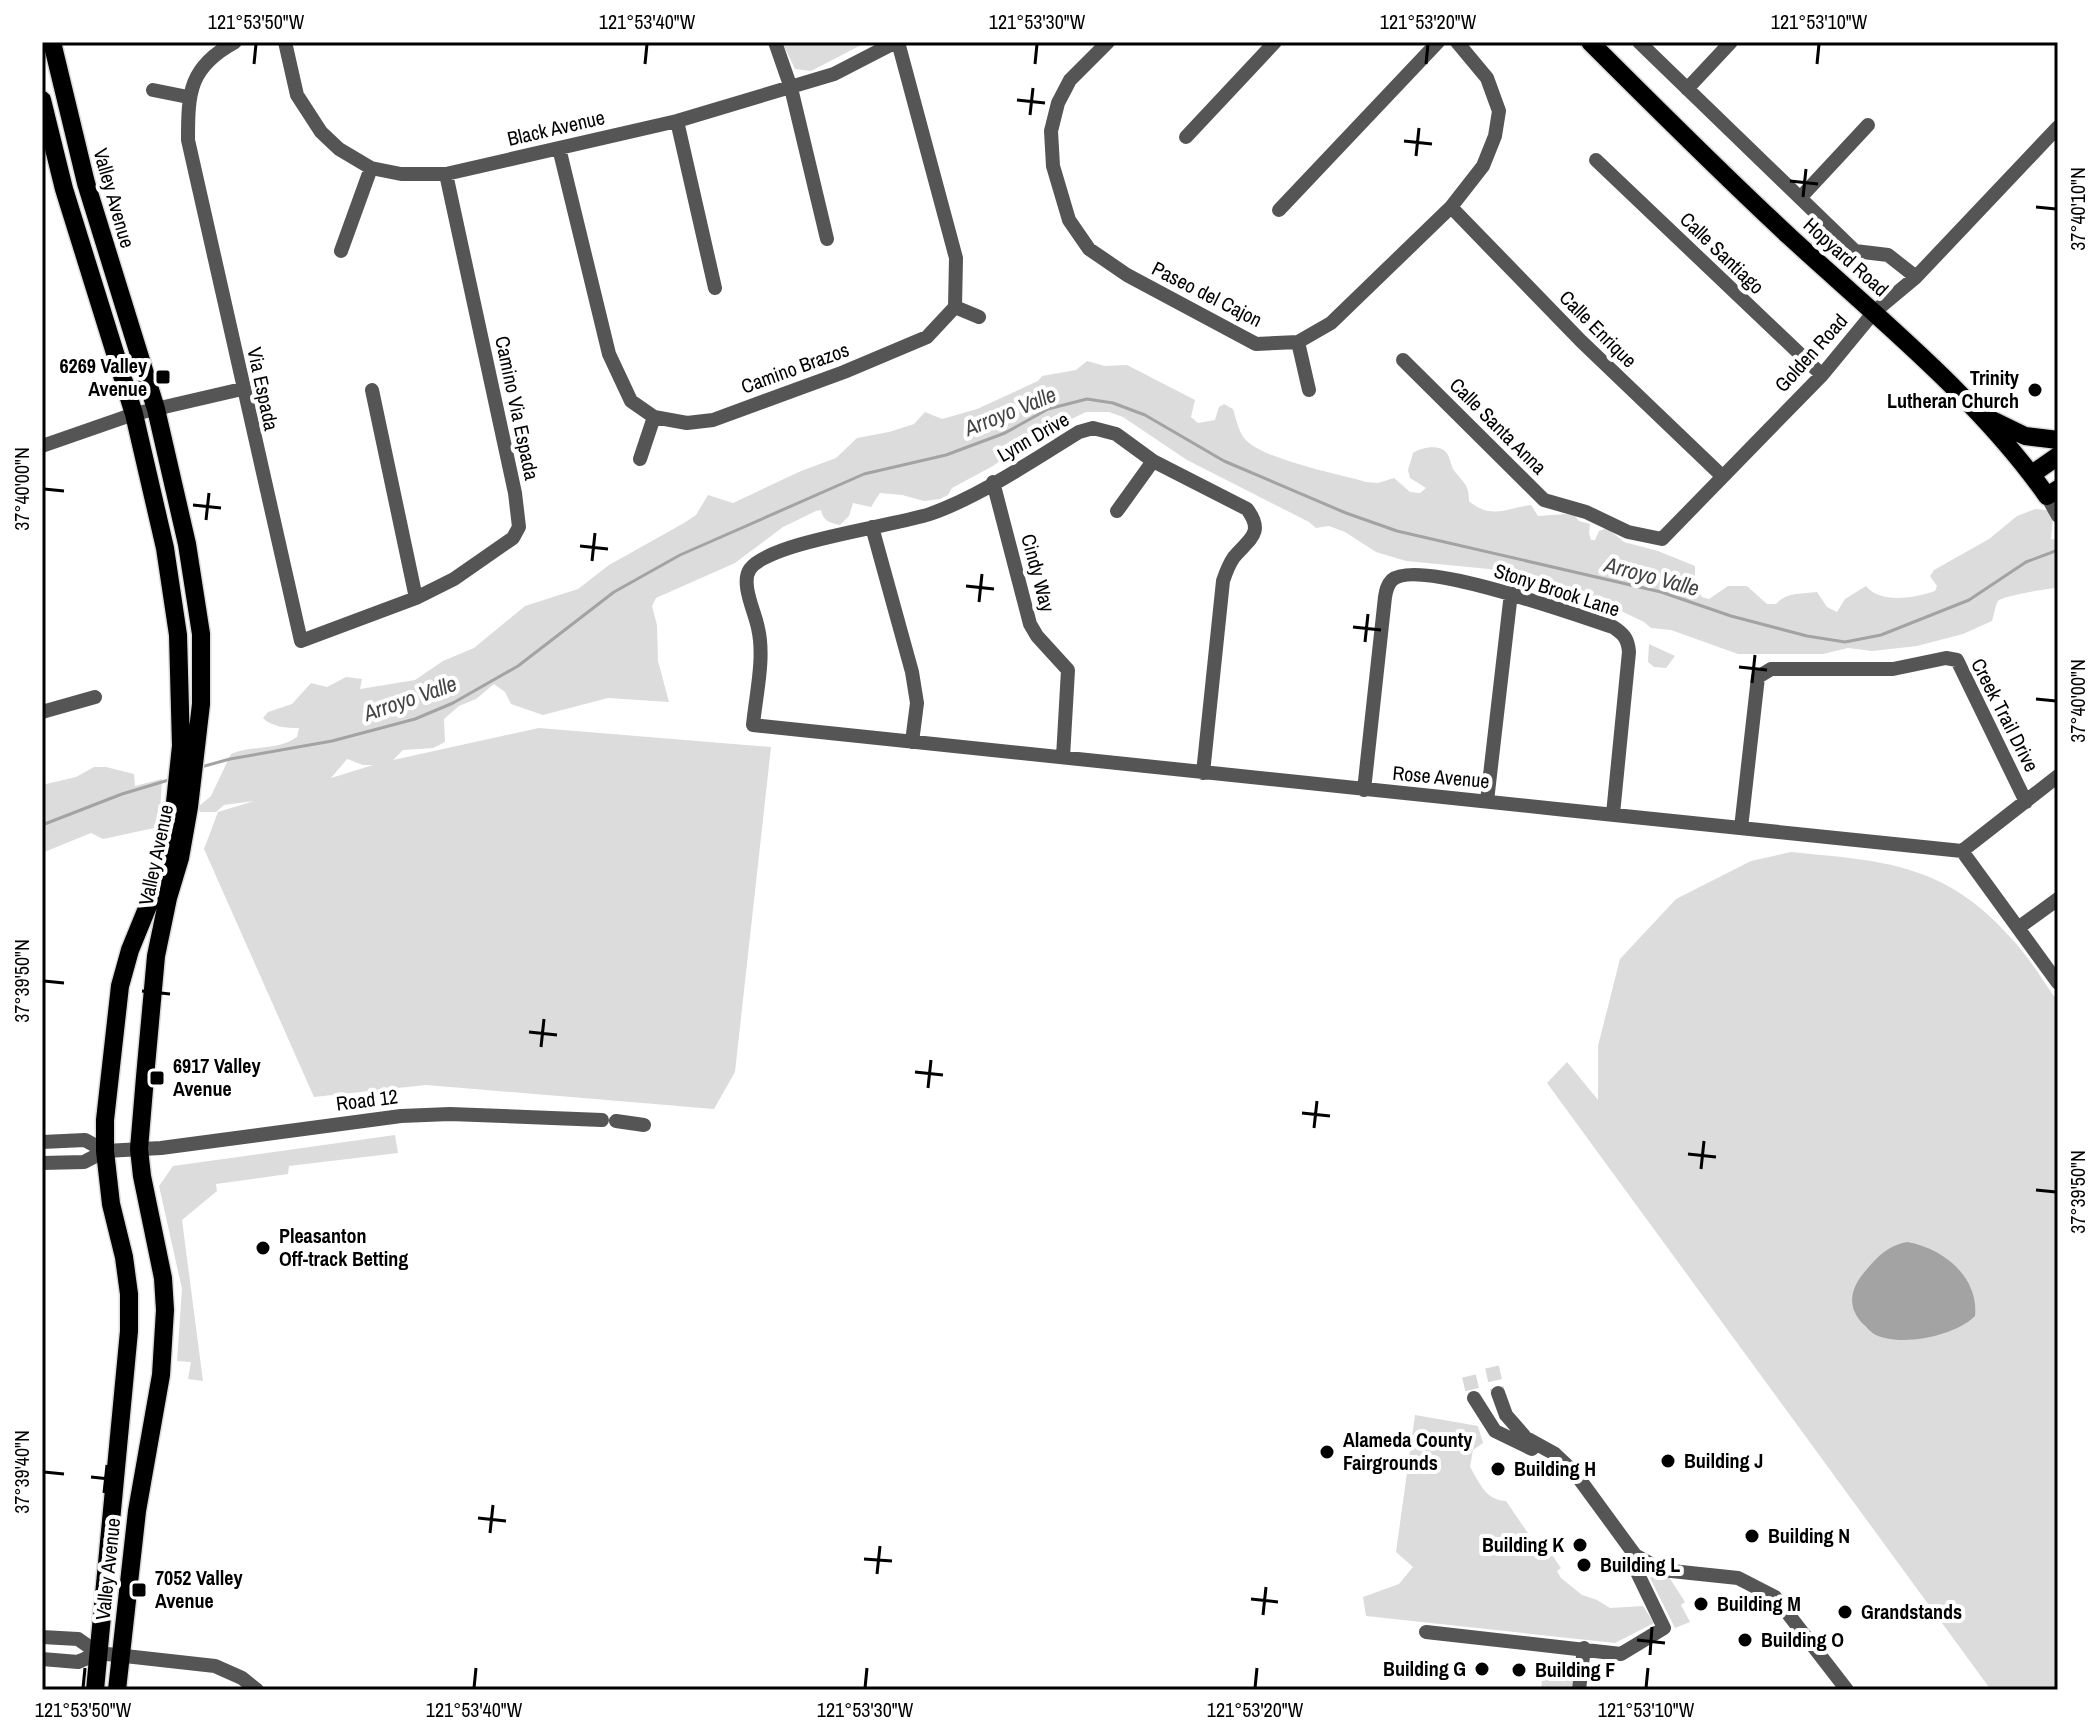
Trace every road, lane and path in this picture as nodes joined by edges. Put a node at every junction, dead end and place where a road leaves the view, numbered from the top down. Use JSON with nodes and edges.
{"nodes":[{"id":1,"x":52,"y":42,"type":"edge"},
{"id":2,"x":235,"y":42,"type":"edge"},
{"id":3,"x":285,"y":42,"type":"edge"},
{"id":4,"x":775,"y":42,"type":"edge"},
{"id":5,"x":897,"y":42,"type":"edge"},
{"id":6,"x":1108,"y":42,"type":"edge"},
{"id":7,"x":1275,"y":42,"type":"edge"},
{"id":8,"x":1438,"y":42,"type":"edge"},
{"id":9,"x":1457,"y":42,"type":"edge"},
{"id":10,"x":1590,"y":42,"type":"edge"},
{"id":11,"x":1639,"y":42,"type":"edge"},
{"id":12,"x":1731,"y":42,"type":"edge"},
{"id":13,"x":791,"y":88,"type":"junction"},
{"id":14,"x":1687,"y":89,"type":"junction"},
{"id":15,"x":153,"y":90,"type":"dead end"},
{"id":16,"x":188,"y":97,"type":"junction"},
{"id":17,"x":42,"y":100,"type":"edge"},
{"id":18,"x":677,"y":121,"type":"junction"},
{"id":19,"x":1868,"y":125,"type":"dead end"},
{"id":20,"x":2058,"y":127,"type":"edge"},
{"id":21,"x":1186,"y":137,"type":"dead end"},
{"id":22,"x":559,"y":148,"type":"junction"},
{"id":23,"x":1596,"y":160,"type":"dead end"},
{"id":24,"x":371,"y":168,"type":"junction"},
{"id":25,"x":446,"y":174,"type":"junction"},
{"id":26,"x":1800,"y":198,"type":"junction"},
{"id":27,"x":1451,"y":207,"type":"junction"},
{"id":28,"x":1279,"y":210,"type":"dead end"},
{"id":29,"x":827,"y":239,"type":"dead end"},
{"id":30,"x":341,"y":251,"type":"dead end"},
{"id":31,"x":1916,"y":277,"type":"junction"},
{"id":32,"x":715,"y":288,"type":"dead end"},
{"id":33,"x":955,"y":307,"type":"junction"},
{"id":34,"x":1874,"y":312,"type":"junction"},
{"id":35,"x":979,"y":317,"type":"dead end"},
{"id":36,"x":1298,"y":342,"type":"junction"},
{"id":37,"x":1403,"y":360,"type":"dead end"},
{"id":38,"x":1822,"y":375,"type":"junction"},
{"id":39,"x":242,"y":389,"type":"junction"},
{"id":40,"x":372,"y":390,"type":"dead end"},
{"id":41,"x":1309,"y":390,"type":"dead end"},
{"id":42,"x":156,"y":409,"type":"junction"},
{"id":43,"x":1973,"y":410,"type":"junction"},
{"id":44,"x":134,"y":414,"type":"junction"},
{"id":45,"x":654,"y":417,"type":"junction"},
{"id":46,"x":2058,"y":440,"type":"edge"},
{"id":47,"x":42,"y":446,"type":"edge"},
{"id":48,"x":2058,"y":456,"type":"edge"},
{"id":49,"x":640,"y":459,"type":"dead end"},
{"id":50,"x":1153,"y":461,"type":"junction"},
{"id":51,"x":2032,"y":474,"type":"junction"},
{"id":52,"x":1721,"y":475,"type":"junction"},
{"id":53,"x":993,"y":482,"type":"junction"},
{"id":54,"x":2052,"y":492,"type":"edge"},
{"id":55,"x":1117,"y":511,"type":"dead end"},
{"id":56,"x":2058,"y":516,"type":"edge"},
{"id":57,"x":872,"y":527,"type":"junction"},
{"id":58,"x":1662,"y":539,"type":"joint"},
{"id":59,"x":1511,"y":593,"type":"junction"},
{"id":60,"x":416,"y":598,"type":"junction"},
{"id":61,"x":95,"y":697,"type":"dead end"},
{"id":62,"x":42,"y":712,"type":"edge"},
{"id":63,"x":753,"y":725,"type":"joint"},
{"id":64,"x":189,"y":742,"type":"junction"},
{"id":65,"x":912,"y":742,"type":"junction"},
{"id":66,"x":1063,"y":757,"type":"junction"},
{"id":67,"x":1203,"y":773,"type":"junction"},
{"id":68,"x":2058,"y":776,"type":"edge"},
{"id":69,"x":1364,"y":790,"type":"junction"},
{"id":70,"x":1487,"y":801,"type":"junction"},
{"id":71,"x":2026,"y":802,"type":"junction"},
{"id":72,"x":182,"y":809,"type":"junction"},
{"id":73,"x":1613,"y":814,"type":"junction"},
{"id":74,"x":1741,"y":828,"type":"junction"},
{"id":75,"x":1962,"y":851,"type":"junction"},
{"id":76,"x":2058,"y":899,"type":"edge"},
{"id":77,"x":2018,"y":928,"type":"junction"},
{"id":78,"x":2058,"y":983,"type":"edge"},
{"id":79,"x":644,"y":1125,"type":"dead end"},
{"id":80,"x":42,"y":1142,"type":"edge"},
{"id":81,"x":139,"y":1149,"type":"junction"},
{"id":82,"x":105,"y":1151,"type":"junction"},
{"id":83,"x":42,"y":1163,"type":"edge"},
{"id":84,"x":1498,"y":1393,"type":"tunnel mouth"},
{"id":85,"x":1474,"y":1398,"type":"tunnel mouth"},
{"id":86,"x":1555,"y":1454,"type":"junction"},
{"id":87,"x":1635,"y":1555,"type":"junction"},
{"id":88,"x":1426,"y":1632,"type":"dead end"},
{"id":89,"x":42,"y":1637,"type":"edge"},
{"id":90,"x":1584,"y":1648,"type":"junction"},
{"id":91,"x":98,"y":1653,"type":"junction"},
{"id":92,"x":122,"y":1655,"type":"junction"},
{"id":93,"x":42,"y":1659,"type":"edge"},
{"id":94,"x":95,"y":1690,"type":"edge"},
{"id":95,"x":117,"y":1690,"type":"edge"},
{"id":96,"x":257,"y":1690,"type":"edge"},
{"id":97,"x":1579,"y":1690,"type":"edge"},
{"id":98,"x":1847,"y":1690,"type":"edge"}],
"edges":[{"from":1,"to":42,"type":"main road","name":"Valley Avenue"},
{"from":2,"to":16,"type":"street","name":"Via Espada"},
{"from":3,"to":24,"type":"street","name":"Black Avenue"},
{"from":4,"to":13,"type":"street"},
{"from":5,"to":13,"type":"street","name":"Black Avenue"},
{"from":5,"to":33,"type":"street"},
{"from":6,"to":36,"type":"street","name":"Paseo del Cajon"},
{"from":7,"to":21,"type":"street"},
{"from":8,"to":28,"type":"street"},
{"from":9,"to":27,"type":"street","name":"Paseo del Cajon"},
{"from":10,"to":34,"type":"main road","name":"Hopyard Road"},
{"from":11,"to":14,"type":"street","name":"Hopyard Road"},
{"from":12,"to":14,"type":"street"},
{"from":13,"to":18,"type":"street","name":"Black Avenue"},
{"from":13,"to":29,"type":"street"},
{"from":14,"to":26,"type":"street","name":"Hopyard Road"},
{"from":15,"to":16,"type":"street"},
{"from":16,"to":39,"type":"street","name":"Via Espada"},
{"from":17,"to":44,"type":"main road","name":"Valley Avenue"},
{"from":18,"to":22,"type":"street","name":"Black Avenue"},
{"from":18,"to":32,"type":"street"},
{"from":19,"to":26,"type":"street"},
{"from":20,"to":31,"type":"street","name":"Golden Road"},
{"from":22,"to":25,"type":"street","name":"Black Avenue"},
{"from":22,"to":45,"type":"street"},
{"from":23,"to":38,"type":"street","name":"Calle Santiago"},
{"from":24,"to":25,"type":"street","name":"Black Avenue"},
{"from":24,"to":30,"type":"street"},
{"from":25,"to":60,"type":"street","name":"Camino Via Espada"},
{"from":26,"to":31,"type":"street","name":"Hopyard Road"},
{"from":27,"to":36,"type":"street","name":"Paseo del Cajon"},
{"from":27,"to":52,"type":"street","name":"Calle Enrique"},
{"from":31,"to":34,"type":"street","name":"Golden Road"},
{"from":33,"to":35,"type":"street"},
{"from":33,"to":45,"type":"street","name":"Camino Brazos"},
{"from":34,"to":38,"type":"street","name":"Golden Road"},
{"from":34,"to":43,"type":"main road","name":"Hopyard Road"},
{"from":36,"to":41,"type":"street"},
{"from":37,"to":58,"type":"street","name":"Calle Santa Anna"},
{"from":38,"to":52,"type":"street","name":"Golden Road"},
{"from":39,"to":42,"type":"street"},
{"from":39,"to":60,"type":"street","name":"Via Espada"},
{"from":40,"to":60,"type":"street"},
{"from":42,"to":44,"type":"street"},
{"from":42,"to":64,"type":"main road","name":"Valley Avenue"},
{"from":43,"to":46,"type":"main road"},
{"from":43,"to":51,"type":"main road","name":"Hopyard Road"},
{"from":44,"to":47,"type":"street"},
{"from":44,"to":64,"type":"main road","name":"Valley Avenue"},
{"from":45,"to":49,"type":"street"},
{"from":48,"to":51,"type":"main road"},
{"from":50,"to":53,"type":"street","name":"Lynn Drive"},
{"from":50,"to":55,"type":"street"},
{"from":50,"to":67,"type":"street","name":"Lynn Drive"},
{"from":51,"to":54,"type":"main road","name":"Hopyard Road"},
{"from":52,"to":58,"type":"street","name":"Golden Road"},
{"from":53,"to":57,"type":"street","name":"Lynn Drive"},
{"from":53,"to":66,"type":"street","name":"Cindy Way"},
{"from":54,"to":56,"type":"street","name":"Hopyard Road"},
{"from":57,"to":63,"type":"street","name":"Lynn Drive"},
{"from":57,"to":65,"type":"street"},
{"from":59,"to":69,"type":"street","name":"Stony Brook Lane"},
{"from":59,"to":70,"type":"street"},
{"from":59,"to":73,"type":"street","name":"Stony Brook Lane"},
{"from":61,"to":62,"type":"street"},
{"from":63,"to":65,"type":"street","name":"Rose Avenue"},
{"from":64,"to":72,"type":"main road","name":"Valley Avenue"},
{"from":65,"to":66,"type":"street","name":"Rose Avenue"},
{"from":66,"to":67,"type":"street","name":"Rose Avenue"},
{"from":67,"to":69,"type":"street","name":"Rose Avenue"},
{"from":68,"to":71,"type":"street"},
{"from":69,"to":70,"type":"street","name":"Rose Avenue"},
{"from":70,"to":73,"type":"street","name":"Rose Avenue"},
{"from":71,"to":74,"type":"street","name":"Creek Trail Drive"},
{"from":71,"to":75,"type":"street"},
{"from":72,"to":81,"type":"main road","name":"Valley Avenue"},
{"from":72,"to":82,"type":"main road","name":"Valley Avenue"},
{"from":73,"to":74,"type":"street","name":"Rose Avenue"},
{"from":74,"to":75,"type":"street","name":"Rose Avenue"},
{"from":75,"to":77,"type":"street"},
{"from":76,"to":77,"type":"street"},
{"from":77,"to":78,"type":"street"},
{"from":79,"to":81,"type":"street","name":"Road 12"},
{"from":80,"to":82,"type":"street"},
{"from":81,"to":82,"type":"street","name":"Road 12"},
{"from":81,"to":92,"type":"main road","name":"Valley Avenue"},
{"from":82,"to":83,"type":"street"},
{"from":82,"to":91,"type":"main road","name":"Valley Avenue"},
{"from":84,"to":86,"type":"street"},
{"from":85,"to":86,"type":"street"},
{"from":86,"to":87,"type":"street"},
{"from":87,"to":90,"type":"street"},
{"from":87,"to":98,"type":"street"},
{"from":88,"to":90,"type":"street"},
{"from":89,"to":91,"type":"street"},
{"from":90,"to":97,"type":"street"},
{"from":91,"to":92,"type":"street"},
{"from":91,"to":93,"type":"street"},
{"from":91,"to":94,"type":"main road","name":"Valley Avenue"},
{"from":92,"to":95,"type":"main road","name":"Valley Avenue"},
{"from":92,"to":96,"type":"street"}]}
